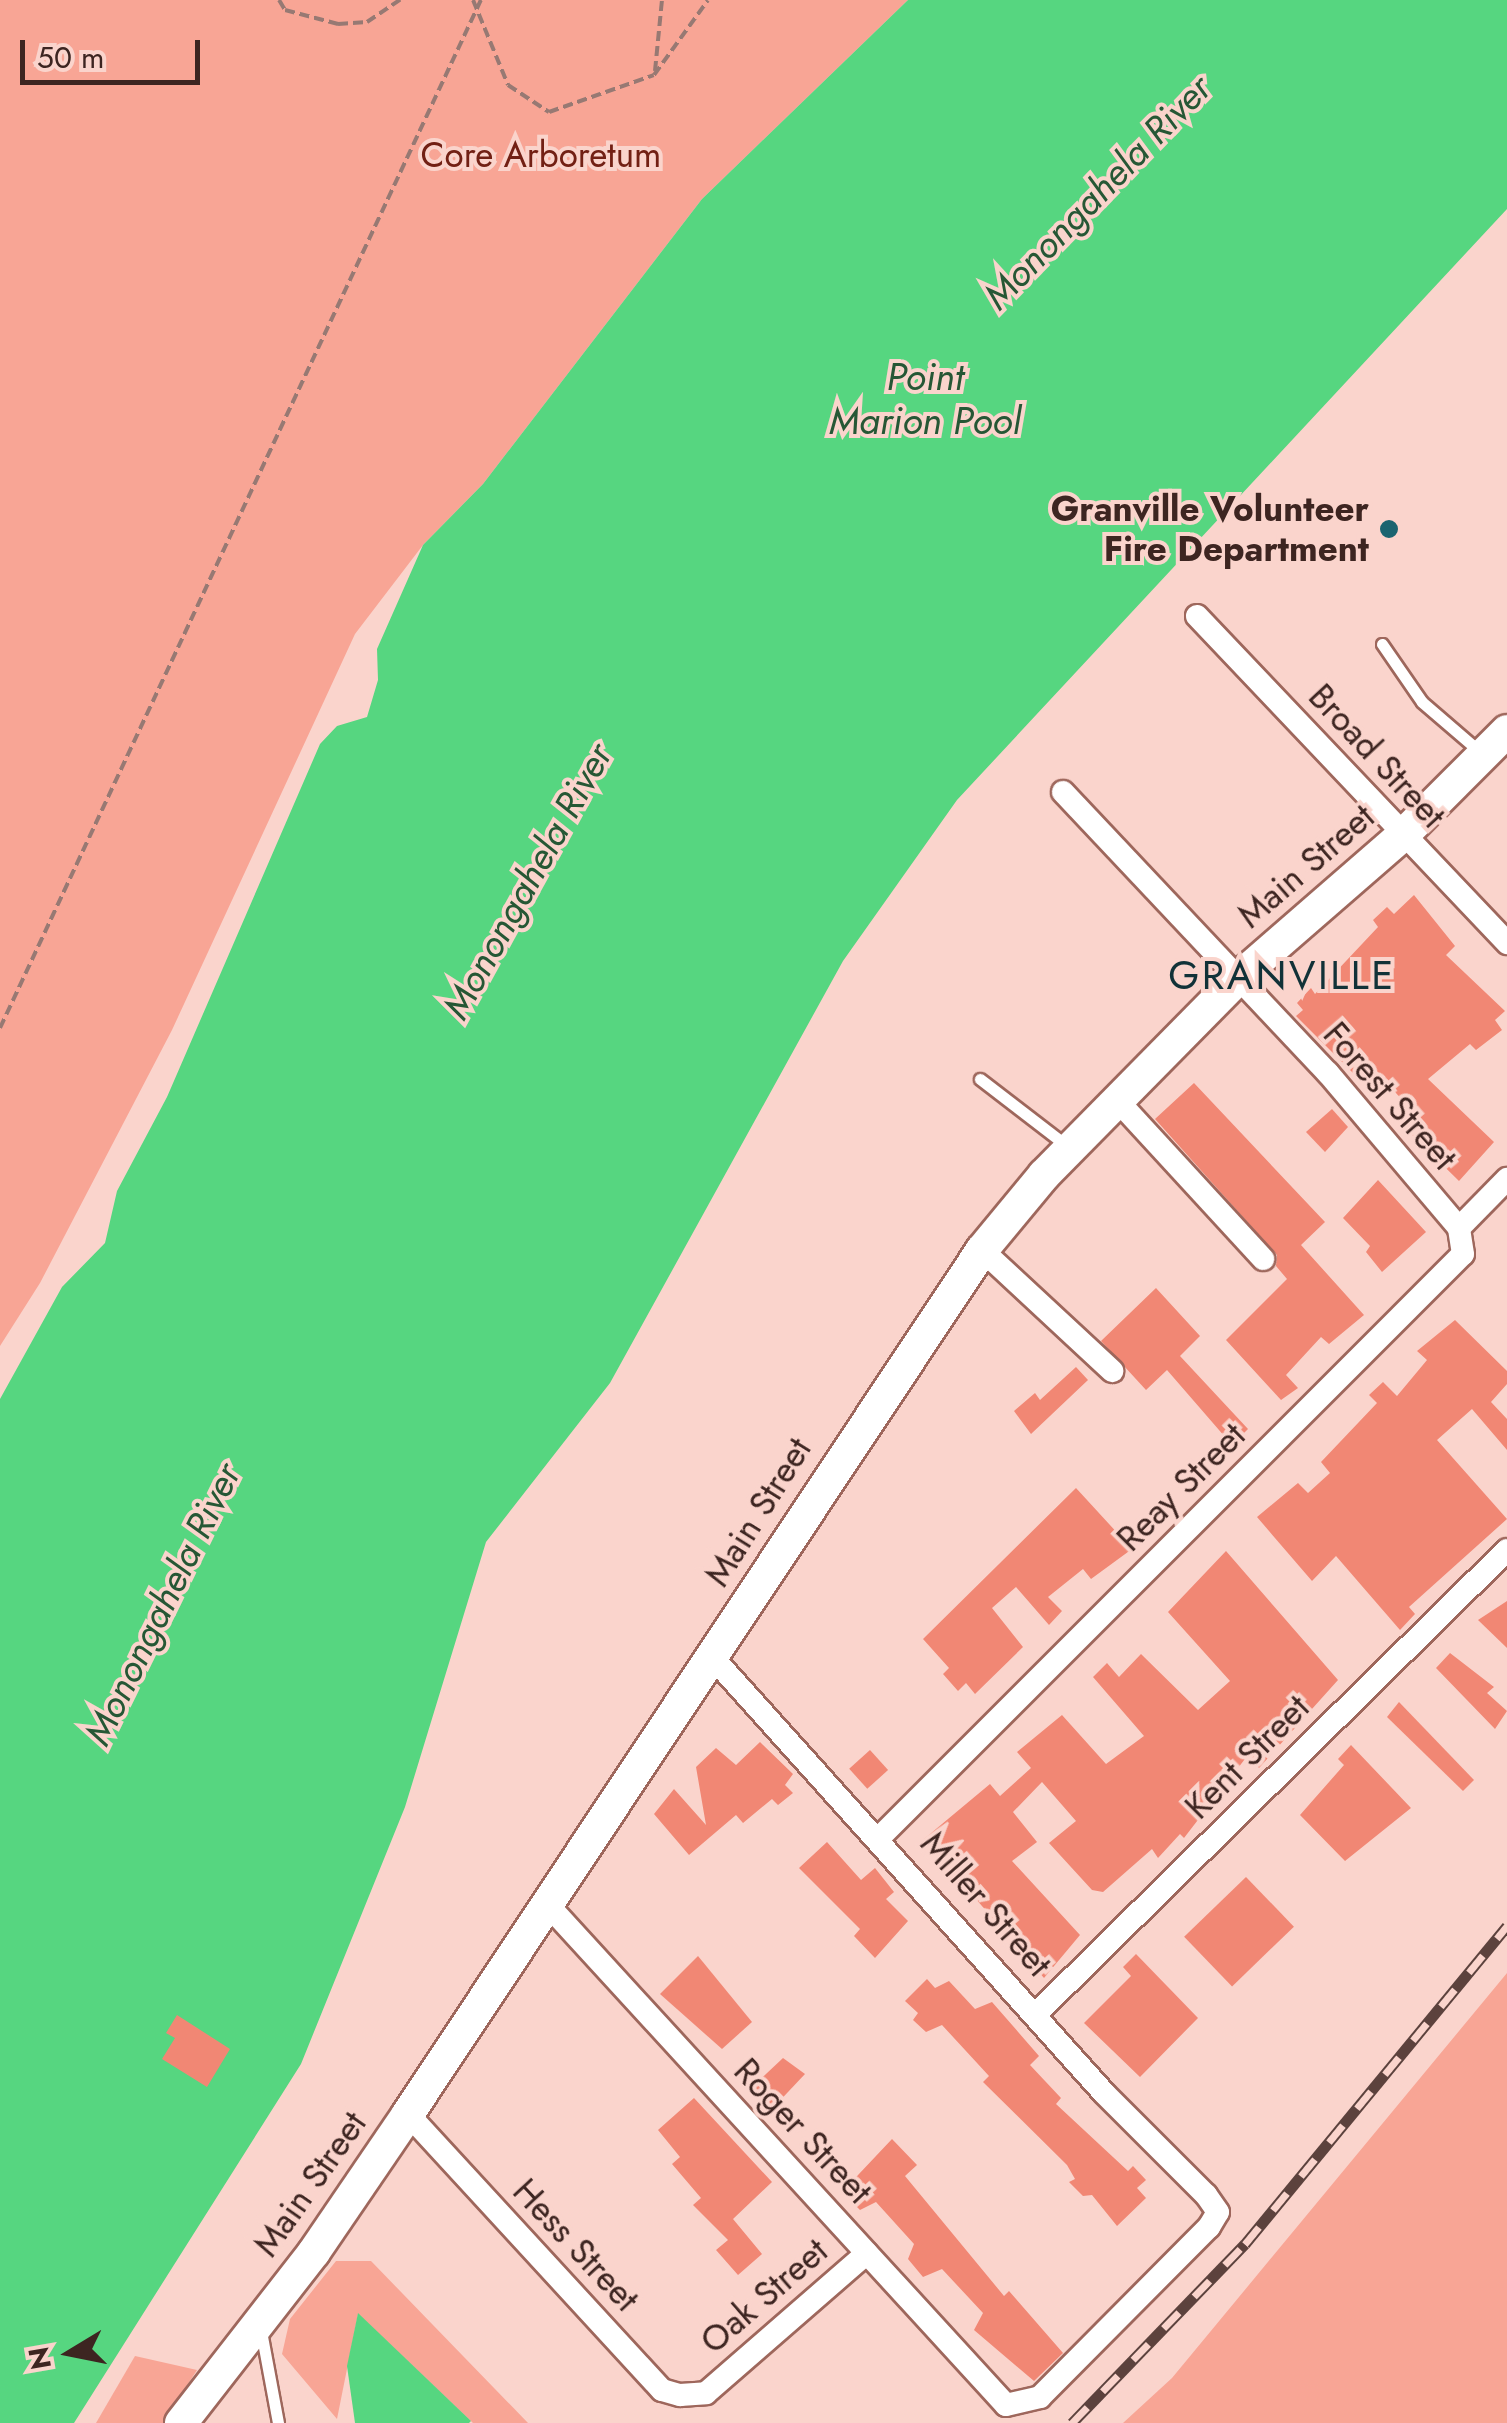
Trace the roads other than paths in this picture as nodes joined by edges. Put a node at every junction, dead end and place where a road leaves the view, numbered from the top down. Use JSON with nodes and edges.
{"nodes":[{"id":1,"x":1197,"y":616,"type":"dead end"},
{"id":2,"x":1382,"y":644,"type":"dead end"},
{"id":3,"x":1507,"y":732,"type":"edge"},
{"id":4,"x":1482,"y":754,"type":"junction"},
{"id":5,"x":1063,"y":792,"type":"dead end"},
{"id":6,"x":1403,"y":835,"type":"junction"},
{"id":7,"x":1507,"y":943,"type":"edge"},
{"id":8,"x":1236,"y":980,"type":"junction"},
{"id":9,"x":980,"y":1079,"type":"dead end"},
{"id":10,"x":1117,"y":1100,"type":"junction"},
{"id":11,"x":1070,"y":1149,"type":"junction"},
{"id":12,"x":1507,"y":1178,"type":"edge"},
{"id":13,"x":1458,"y":1228,"type":"junction"},
{"id":14,"x":982,"y":1250,"type":"junction"},
{"id":15,"x":1263,"y":1260,"type":"dead end"},
{"id":16,"x":1112,"y":1371,"type":"dead end"},
{"id":17,"x":1507,"y":1550,"type":"edge"},
{"id":18,"x":714,"y":1659,"type":"junction"},
{"id":19,"x":880,"y":1837,"type":"junction"},
{"id":20,"x":548,"y":1905,"type":"junction"},
{"id":21,"x":1036,"y":2014,"type":"junction"},
{"id":22,"x":408,"y":2114,"type":"junction"},
{"id":23,"x":867,"y":2252,"type":"junction"},
{"id":24,"x":260,"y":2322,"type":"junction"},
{"id":25,"x":706,"y":2392,"type":"joint"},
{"id":26,"x":1006,"y":2405,"type":"joint"},
{"id":27,"x":181,"y":2423,"type":"edge"},
{"id":28,"x":278,"y":2423,"type":"edge"}],
"edges":[{"from":1,"to":6,"type":"street","name":"Broad Street"},
{"from":2,"to":4,"type":"lane"},
{"from":3,"to":4,"type":"main road","name":"Main Street"},
{"from":4,"to":6,"type":"main road","name":"Main Street"},
{"from":5,"to":8,"type":"street","name":"Forest Street"},
{"from":6,"to":7,"type":"street","name":"Broad Street"},
{"from":6,"to":8,"type":"main road","name":"Main Street"},
{"from":8,"to":10,"type":"main road","name":"Main Street"},
{"from":8,"to":13,"type":"street","name":"Forest Street"},
{"from":9,"to":11,"type":"lane"},
{"from":10,"to":11,"type":"main road","name":"Main Street"},
{"from":10,"to":15,"type":"street"},
{"from":11,"to":14,"type":"main road","name":"Main Street"},
{"from":12,"to":13,"type":"street","name":"Reay Street"},
{"from":13,"to":19,"type":"street","name":"Reay Street"},
{"from":14,"to":16,"type":"street"},
{"from":14,"to":18,"type":"main road","name":"Main Street"},
{"from":17,"to":21,"type":"street","name":"Kent Street"},
{"from":18,"to":19,"type":"street","name":"Miller Street"},
{"from":18,"to":20,"type":"main road","name":"Main Street"},
{"from":19,"to":21,"type":"street","name":"Miller Street"},
{"from":20,"to":22,"type":"main road","name":"Main Street"},
{"from":20,"to":23,"type":"street","name":"Roger Street"},
{"from":21,"to":26,"type":"street","name":"Miller Street"},
{"from":22,"to":24,"type":"main road","name":"Main Street"},
{"from":22,"to":25,"type":"street","name":"Hess Street"},
{"from":23,"to":25,"type":"street","name":"Oak Street"},
{"from":23,"to":26,"type":"street","name":"Roger Street"},
{"from":24,"to":27,"type":"main road","name":"Main Street"},
{"from":24,"to":28,"type":"lane"}]}
